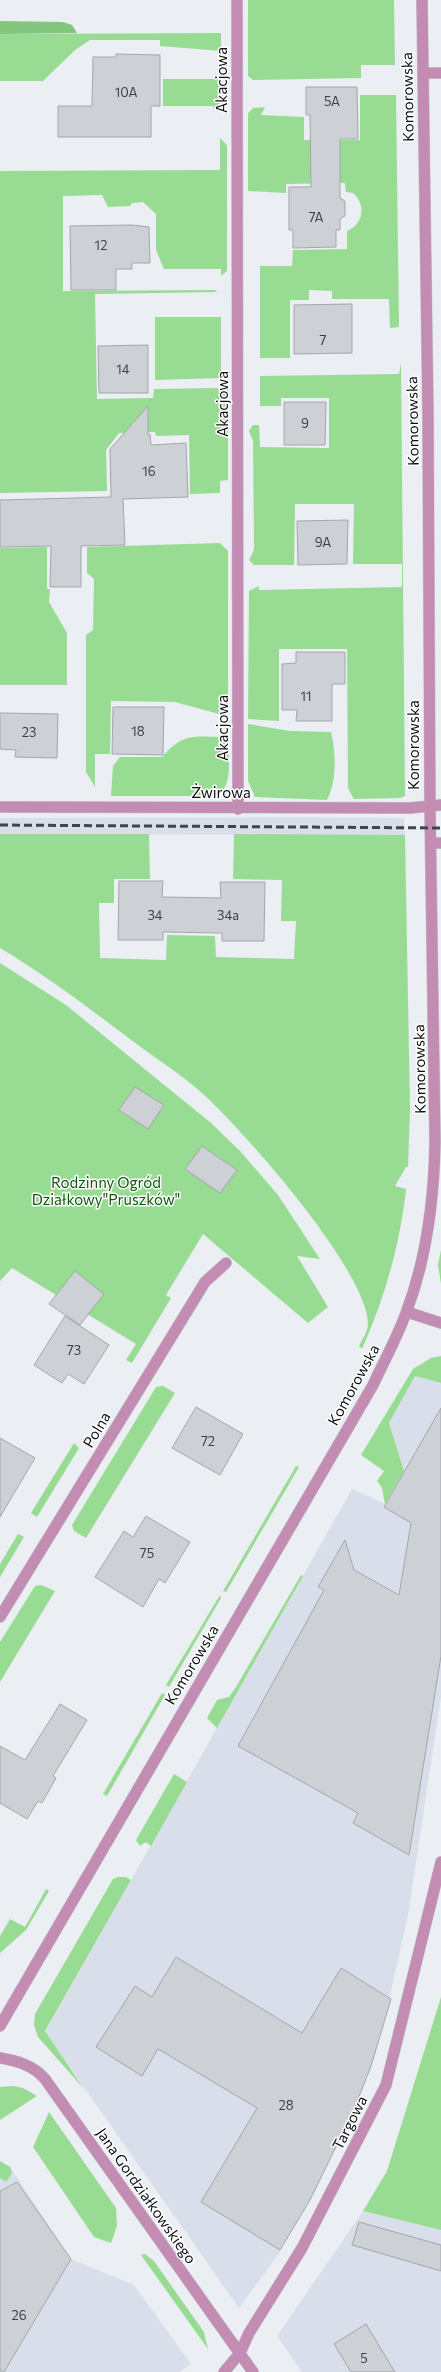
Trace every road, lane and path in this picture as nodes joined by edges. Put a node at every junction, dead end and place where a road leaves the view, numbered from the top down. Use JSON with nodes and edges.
{"nodes":[{"id":1,"x":237,"y":0,"type":"edge"},
{"id":2,"x":422,"y":0,"type":"edge"},
{"id":3,"x":423,"y":73,"type":"junction"},
{"id":4,"x":441,"y":73,"type":"edge"},
{"id":5,"x":435,"y":806,"type":"edge"},
{"id":6,"x":0,"y":807,"type":"edge"},
{"id":7,"x":238,"y":809,"type":"junction"},
{"id":8,"x":436,"y":843,"type":"edge"},
{"id":9,"x":226,"y":1263,"type":"dead end"},
{"id":10,"x":407,"y":1312,"type":"junction"},
{"id":11,"x":441,"y":1324,"type":"edge"},
{"id":12,"x":0,"y":1617,"type":"edge"},
{"id":13,"x":441,"y":1862,"type":"edge"},
{"id":14,"x":0,"y":2026,"type":"edge"},
{"id":15,"x":0,"y":2058,"type":"edge"},
{"id":16,"x":240,"y":2353,"type":"junction"},
{"id":17,"x":224,"y":2372,"type":"edge"},
{"id":18,"x":253,"y":2372,"type":"edge"}],
"edges":[{"from":1,"to":7,"type":"street","name":"Akacjowa"},
{"from":2,"to":3,"type":"street","name":"Komorowska"},
{"from":3,"to":4,"type":"street"},
{"from":3,"to":5,"type":"street","name":"Komorowska"},
{"from":5,"to":7,"type":"street","name":"Żwirowa"},
{"from":5,"to":8,"type":"street","name":"Komorowska"},
{"from":6,"to":7,"type":"street","name":"Żwirowa"},
{"from":8,"to":10,"type":"street","name":"Komorowska"},
{"from":9,"to":12,"type":"street","name":"Polna"},
{"from":10,"to":11,"type":"street"},
{"from":10,"to":14,"type":"street","name":"Komorowska"},
{"from":13,"to":16,"type":"street","name":"Targowa"},
{"from":15,"to":16,"type":"street","name":"Jana Gordziałkowskiego"},
{"from":16,"to":17,"type":"street","name":"Targowa"},
{"from":16,"to":18,"type":"street","name":"Jana Gordziałkowskiego"}]}
